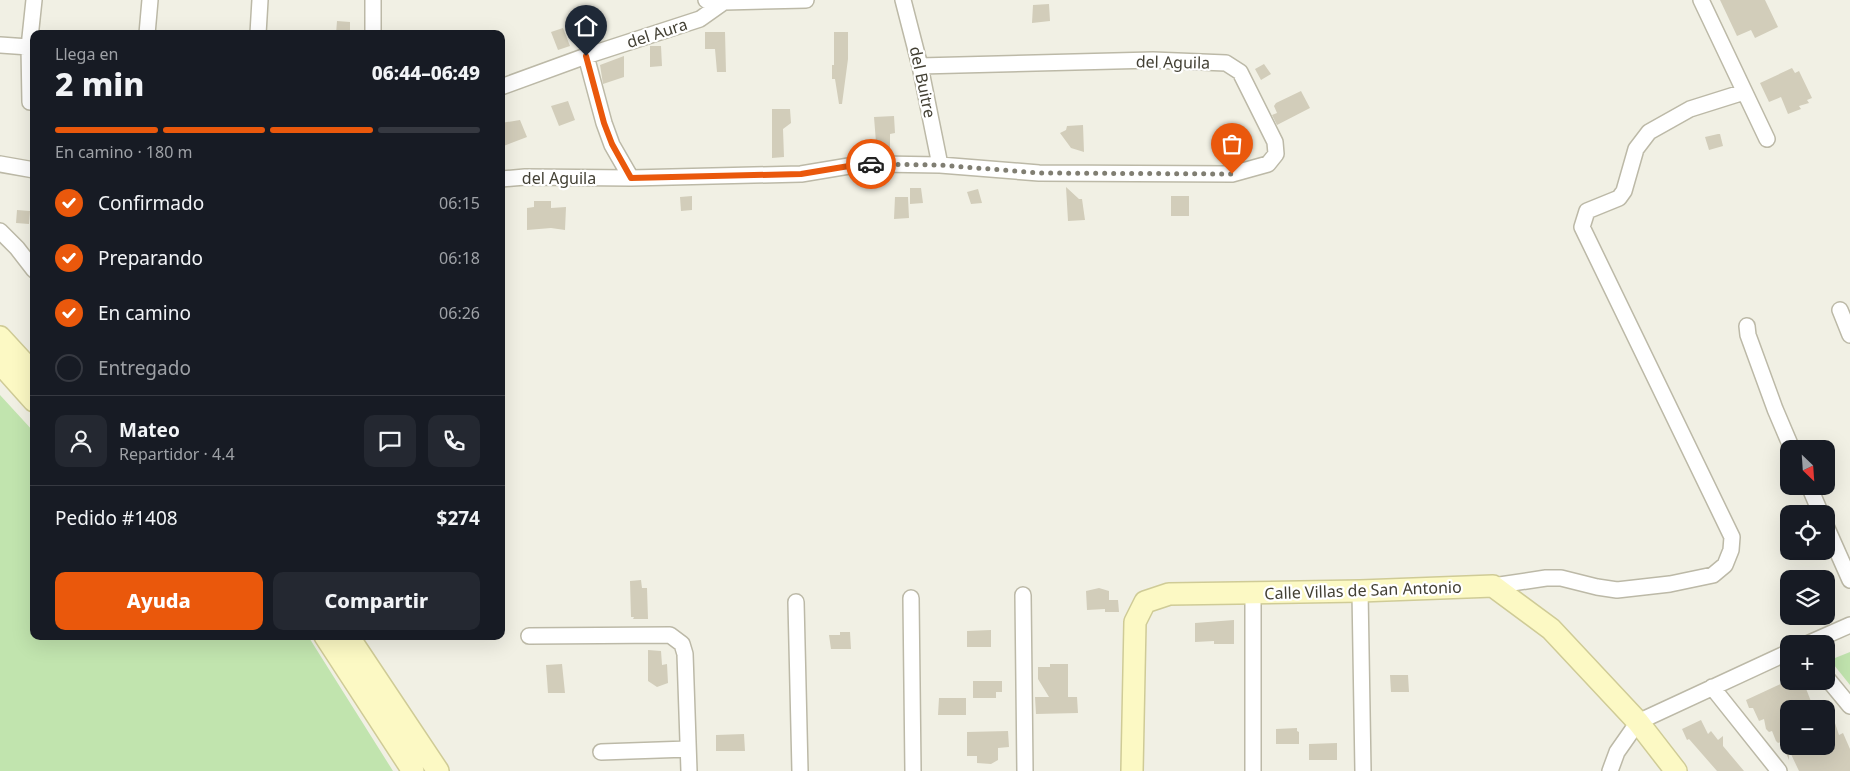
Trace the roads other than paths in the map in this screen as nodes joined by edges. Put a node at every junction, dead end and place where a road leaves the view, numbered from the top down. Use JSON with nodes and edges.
{"nodes":[{"id":1,"x":34,"y":0,"type":"edge"},
{"id":2,"x":150,"y":0,"type":"edge"},
{"id":3,"x":260,"y":0,"type":"edge"},
{"id":4,"x":373,"y":0,"type":"edge"},
{"id":5,"x":706,"y":0,"type":"edge"},
{"id":6,"x":806,"y":0,"type":"edge"},
{"id":7,"x":903,"y":0,"type":"edge"},
{"id":8,"x":1701,"y":0,"type":"edge"},
{"id":9,"x":724,"y":2,"type":"junction"},
{"id":10,"x":30,"y":30,"type":"edge"},
{"id":11,"x":147,"y":30,"type":"edge"},
{"id":12,"x":258,"y":30,"type":"edge"},
{"id":13,"x":372,"y":30,"type":"edge"},
{"id":14,"x":30,"y":31,"type":"edge"},
{"id":15,"x":0,"y":45,"type":"edge"},
{"id":16,"x":28,"y":47,"type":"junction"},
{"id":17,"x":586,"y":56,"type":"junction"},
{"id":18,"x":920,"y":66,"type":"junction"},
{"id":19,"x":505,"y":86,"type":"edge"},
{"id":20,"x":1744,"y":92,"type":"junction"},
{"id":21,"x":30,"y":102,"type":"dead end"},
{"id":22,"x":1767,"y":139,"type":"dead end"},
{"id":23,"x":0,"y":164,"type":"edge"},
{"id":24,"x":940,"y":165,"type":"junction"},
{"id":25,"x":30,"y":169,"type":"edge"},
{"id":26,"x":631,"y":178,"type":"junction"},
{"id":27,"x":505,"y":179,"type":"edge"},
{"id":28,"x":0,"y":231,"type":"edge"},
{"id":29,"x":17,"y":248,"type":"junction"},
{"id":30,"x":30,"y":248,"type":"edge"},
{"id":31,"x":30,"y":265,"type":"edge"},
{"id":32,"x":1840,"y":310,"type":"dead end"},
{"id":33,"x":1747,"y":326,"type":"dead end"},
{"id":34,"x":1850,"y":335,"type":"edge"},
{"id":35,"x":0,"y":337,"type":"edge"},
{"id":36,"x":0,"y":363,"type":"edge"},
{"id":37,"x":30,"y":370,"type":"edge"},
{"id":38,"x":30,"y":397,"type":"edge"},
{"id":39,"x":1788,"y":440,"type":"edge"},
{"id":40,"x":1835,"y":546,"type":"edge"},
{"id":41,"x":1850,"y":580,"type":"edge"},
{"id":42,"x":1493,"y":586,"type":"junction"},
{"id":43,"x":1360,"y":592,"type":"junction"},
{"id":44,"x":1253,"y":593,"type":"junction"},
{"id":45,"x":1023,"y":595,"type":"dead end"},
{"id":46,"x":911,"y":598,"type":"dead end"},
{"id":47,"x":796,"y":602,"type":"dead end"},
{"id":48,"x":1850,"y":625,"type":"edge"},
{"id":49,"x":1828,"y":635,"type":"edge"},
{"id":50,"x":529,"y":636,"type":"dead end"},
{"id":51,"x":328,"y":640,"type":"edge"},
{"id":52,"x":351,"y":640,"type":"edge"},
{"id":53,"x":1780,"y":656,"type":"edge"},
{"id":54,"x":1712,"y":687,"type":"junction"},
{"id":55,"x":1835,"y":688,"type":"edge"},
{"id":56,"x":1850,"y":706,"type":"edge"},
{"id":57,"x":1638,"y":722,"type":"junction"},
{"id":58,"x":688,"y":749,"type":"junction"},
{"id":59,"x":601,"y":752,"type":"dead end"},
{"id":60,"x":413,"y":771,"type":"edge"},
{"id":61,"x":438,"y":771,"type":"edge"},
{"id":62,"x":689,"y":771,"type":"edge"},
{"id":63,"x":800,"y":771,"type":"edge"},
{"id":64,"x":913,"y":771,"type":"edge"},
{"id":65,"x":1025,"y":771,"type":"edge"},
{"id":66,"x":1132,"y":771,"type":"edge"},
{"id":67,"x":1253,"y":771,"type":"edge"},
{"id":68,"x":1363,"y":771,"type":"edge"},
{"id":69,"x":1610,"y":771,"type":"edge"},
{"id":70,"x":1676,"y":771,"type":"edge"},
{"id":71,"x":1779,"y":771,"type":"edge"}],
"edges":[{"from":1,"to":10,"type":"street"},
{"from":2,"to":11,"type":"street"},
{"from":3,"to":12,"type":"street"},
{"from":4,"to":13,"type":"street"},
{"from":5,"to":9,"type":"street"},
{"from":6,"to":9,"type":"street"},
{"from":7,"to":18,"type":"street","name":"del Buitre"},
{"from":8,"to":20,"type":"street"},
{"from":9,"to":17,"type":"street","name":"del Aura"},
{"from":14,"to":16,"type":"street"},
{"from":15,"to":16,"type":"street"},
{"from":16,"to":21,"type":"street"},
{"from":17,"to":19,"type":"street","name":"del Aura"},
{"from":17,"to":26,"type":"street"},
{"from":18,"to":24,"type":"street","name":"del Buitre"},
{"from":18,"to":24,"type":"street","name":"del Aguila"},
{"from":20,"to":22,"type":"street"},
{"from":20,"to":42,"type":"street"},
{"from":23,"to":25,"type":"street"},
{"from":24,"to":26,"type":"street","name":"del Aguila"},
{"from":26,"to":27,"type":"street","name":"del Aguila"},
{"from":28,"to":29,"type":"street"},
{"from":29,"to":30,"type":"street"},
{"from":29,"to":31,"type":"street"},
{"from":32,"to":34,"type":"street"},
{"from":33,"to":39,"type":"street"},
{"from":35,"to":37,"type":"street"},
{"from":36,"to":38,"type":"street"},
{"from":40,"to":41,"type":"street"},
{"from":42,"to":43,"type":"street","name":"Calle Villas de San Antonio"},
{"from":42,"to":57,"type":"street"},
{"from":43,"to":44,"type":"street","name":"Calle Villas de San Antonio"},
{"from":43,"to":68,"type":"street"},
{"from":44,"to":66,"type":"street","name":"Calle Villas de San Antonio"},
{"from":44,"to":67,"type":"street"},
{"from":45,"to":65,"type":"street"},
{"from":46,"to":64,"type":"street"},
{"from":47,"to":63,"type":"street"},
{"from":48,"to":49,"type":"street"},
{"from":50,"to":58,"type":"street"},
{"from":51,"to":60,"type":"street"},
{"from":52,"to":61,"type":"street"},
{"from":53,"to":54,"type":"street"},
{"from":54,"to":57,"type":"street"},
{"from":54,"to":71,"type":"street"},
{"from":55,"to":56,"type":"street"},
{"from":57,"to":69,"type":"street"},
{"from":57,"to":70,"type":"street"},
{"from":58,"to":59,"type":"street"},
{"from":58,"to":62,"type":"street"}]}
